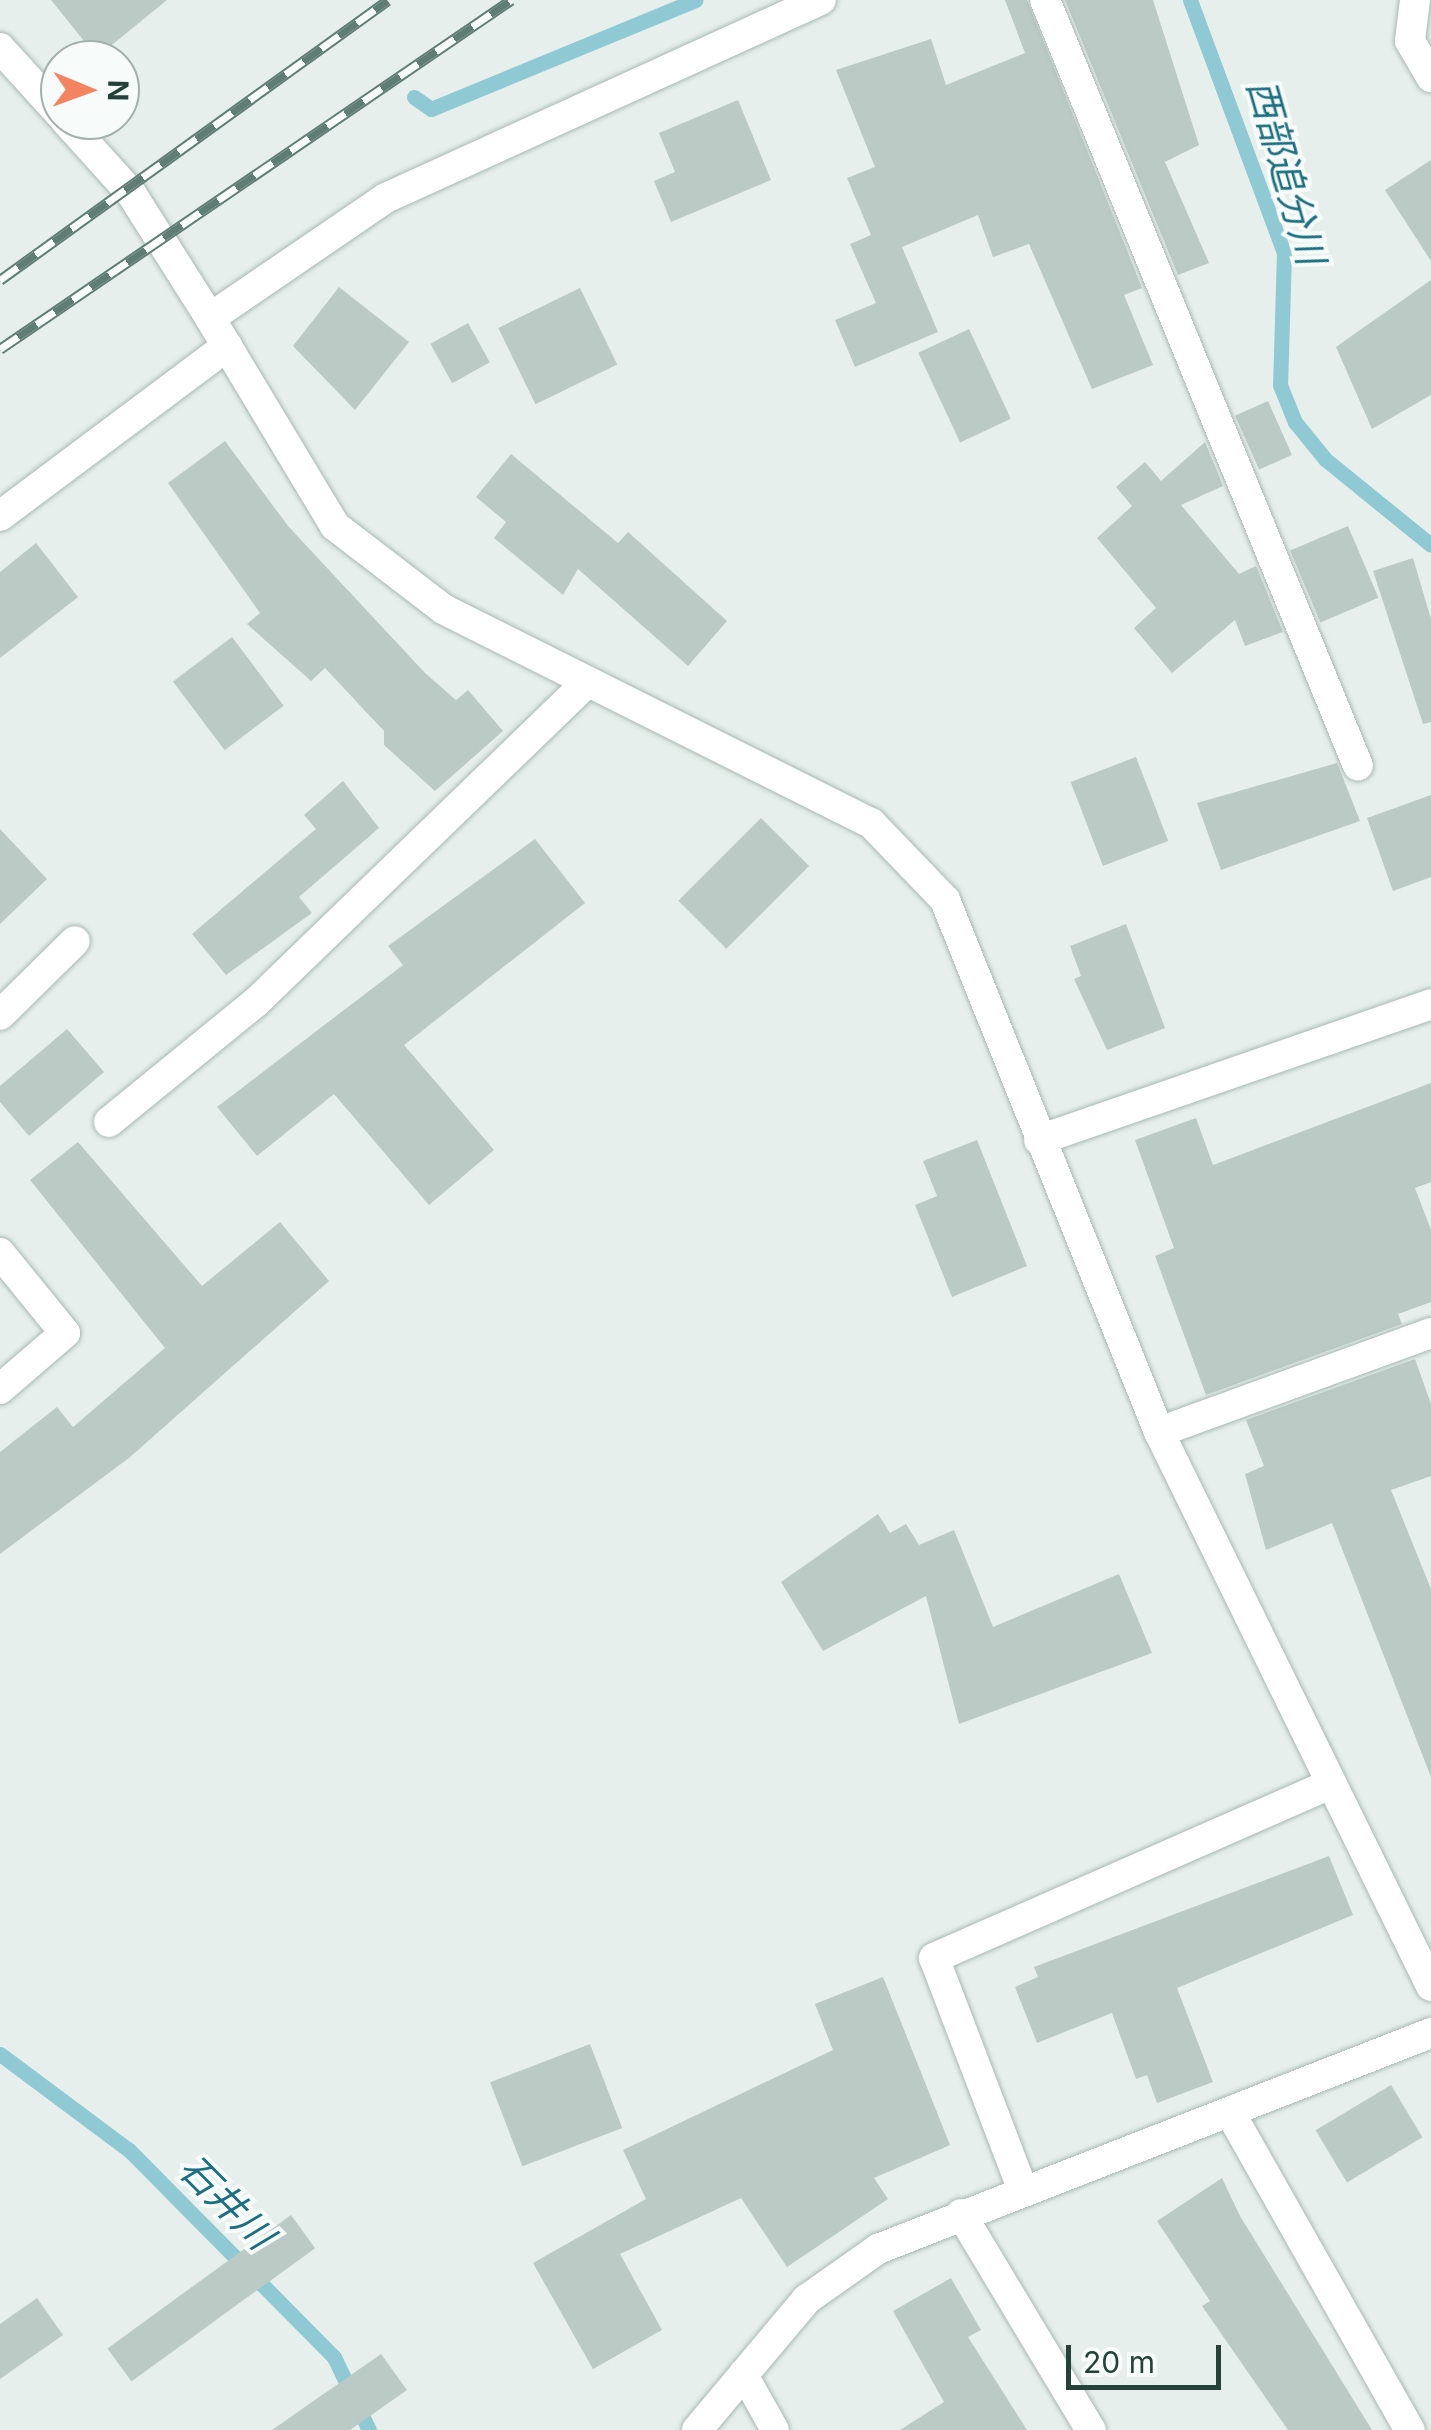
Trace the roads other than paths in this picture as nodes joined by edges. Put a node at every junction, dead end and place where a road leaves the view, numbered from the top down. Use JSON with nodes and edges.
{"nodes":[{"id":1,"x":821,"y":0,"type":"edge"},
{"id":2,"x":1046,"y":0,"type":"edge"},
{"id":3,"x":1414,"y":0,"type":"edge"},
{"id":4,"x":0,"y":48,"type":"edge"},
{"id":5,"x":1431,"y":77,"type":"edge"},
{"id":6,"x":40,"y":92,"type":"edge"},
{"id":7,"x":84,"y":140,"type":"edge"},
{"id":8,"x":210,"y":318,"type":"junction"},
{"id":9,"x":227,"y":346,"type":"junction"},
{"id":10,"x":0,"y":516,"type":"edge"},
{"id":11,"x":587,"y":682,"type":"junction"},
{"id":12,"x":1358,"y":766,"type":"dead end"},
{"id":13,"x":76,"y":941,"type":"dead end"},
{"id":14,"x":1431,"y":1004,"type":"edge"},
{"id":15,"x":0,"y":1015,"type":"edge"},
{"id":16,"x":109,"y":1122,"type":"dead end"},
{"id":17,"x":1039,"y":1140,"type":"junction"},
{"id":18,"x":0,"y":1253,"type":"edge"},
{"id":19,"x":1431,"y":1332,"type":"edge"},
{"id":20,"x":0,"y":1388,"type":"edge"},
{"id":21,"x":1159,"y":1432,"type":"junction"},
{"id":22,"x":1329,"y":1785,"type":"junction"},
{"id":23,"x":1431,"y":1986,"type":"edge"},
{"id":24,"x":1431,"y":2032,"type":"edge"},
{"id":25,"x":1232,"y":2116,"type":"junction"},
{"id":26,"x":1022,"y":2188,"type":"junction"},
{"id":27,"x":961,"y":2214,"type":"junction"},
{"id":28,"x":743,"y":2373,"type":"junction"},
{"id":29,"x":697,"y":2430,"type":"edge"},
{"id":30,"x":775,"y":2430,"type":"edge"},
{"id":31,"x":1091,"y":2430,"type":"edge"},
{"id":32,"x":1410,"y":2430,"type":"edge"}],
"edges":[{"from":1,"to":8,"type":"street"},
{"from":2,"to":12,"type":"street"},
{"from":3,"to":5,"type":"street"},
{"from":4,"to":6,"type":"street"},
{"from":7,"to":8,"type":"street"},
{"from":8,"to":9,"type":"street"},
{"from":9,"to":10,"type":"street"},
{"from":9,"to":11,"type":"street"},
{"from":11,"to":16,"type":"street"},
{"from":11,"to":17,"type":"street"},
{"from":13,"to":15,"type":"street"},
{"from":14,"to":17,"type":"street"},
{"from":17,"to":21,"type":"street"},
{"from":18,"to":20,"type":"street"},
{"from":19,"to":21,"type":"street"},
{"from":21,"to":22,"type":"street"},
{"from":22,"to":23,"type":"street"},
{"from":22,"to":26,"type":"street"},
{"from":24,"to":25,"type":"street"},
{"from":25,"to":26,"type":"street"},
{"from":25,"to":32,"type":"street"},
{"from":26,"to":27,"type":"street"},
{"from":27,"to":28,"type":"street"},
{"from":27,"to":31,"type":"street"},
{"from":28,"to":29,"type":"street"},
{"from":28,"to":30,"type":"lane"}]}
